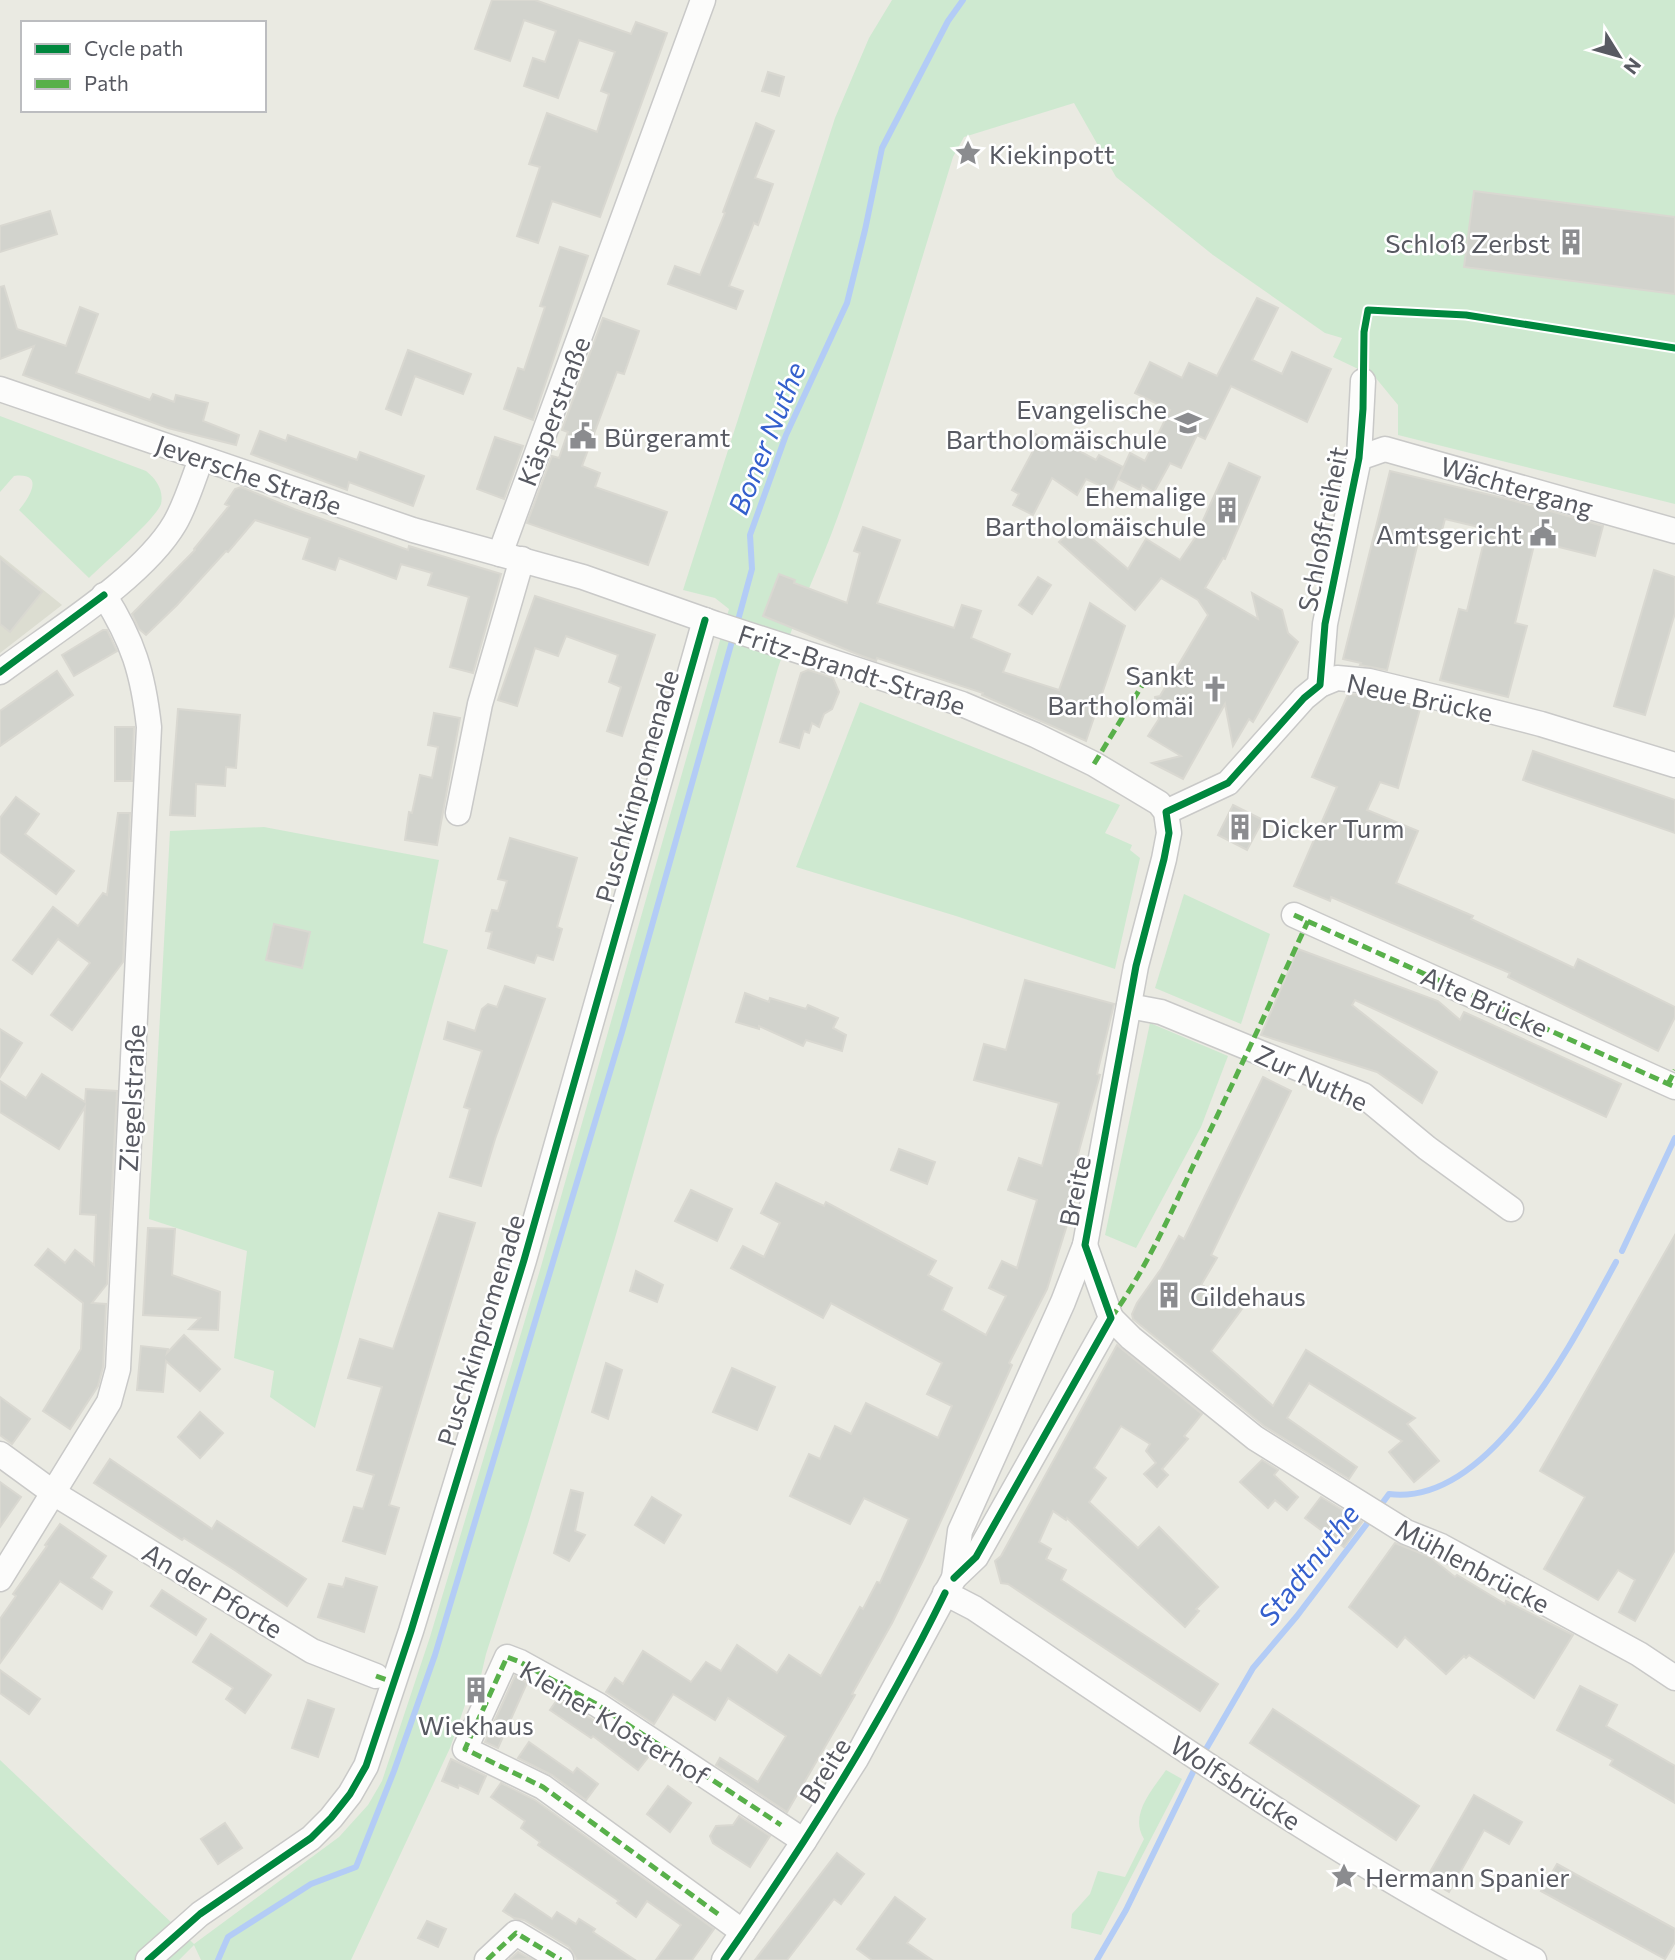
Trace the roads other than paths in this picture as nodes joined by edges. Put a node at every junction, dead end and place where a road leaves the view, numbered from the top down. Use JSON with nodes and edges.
{"nodes":[{"id":1,"x":703,"y":0,"type":"edge"},
{"id":2,"x":1363,"y":381,"type":"dead end"},
{"id":3,"x":0,"y":389,"type":"edge"},
{"id":4,"x":1359,"y":458,"type":"junction"},
{"id":5,"x":201,"y":459,"type":"junction"},
{"id":6,"x":1675,"y":531,"type":"edge"},
{"id":7,"x":511,"y":556,"type":"junction"},
{"id":8,"x":104,"y":595,"type":"junction"},
{"id":9,"x":711,"y":622,"type":"junction"},
{"id":10,"x":0,"y":672,"type":"edge"},
{"id":11,"x":1320,"y":685,"type":"junction"},
{"id":12,"x":1675,"y":765,"type":"edge"},
{"id":13,"x":1166,"y":812,"type":"junction"},
{"id":14,"x":458,"y":813,"type":"dead end"},
{"id":15,"x":1294,"y":915,"type":"dead end"},
{"id":16,"x":1129,"y":1006,"type":"junction"},
{"id":17,"x":1673,"y":1080,"type":"edge"},
{"id":18,"x":1511,"y":1209,"type":"dead end"},
{"id":19,"x":1085,"y":1245,"type":"junction"},
{"id":20,"x":1111,"y":1318,"type":"junction"},
{"id":21,"x":0,"y":1454,"type":"edge"},
{"id":22,"x":55,"y":1493,"type":"junction"},
{"id":23,"x":0,"y":1579,"type":"edge"},
{"id":24,"x":950,"y":1586,"type":"junction"},
{"id":25,"x":376,"y":1676,"type":"dead end"},
{"id":26,"x":1675,"y":1678,"type":"edge"},
{"id":27,"x":804,"y":1841,"type":"junction"},
{"id":28,"x":743,"y":1932,"type":"junction"},
{"id":29,"x":155,"y":1953,"type":"edge"},
{"id":30,"x":486,"y":1960,"type":"edge"},
{"id":31,"x":561,"y":1960,"type":"edge"},
{"id":32,"x":724,"y":1960,"type":"edge"},
{"id":33,"x":1534,"y":1960,"type":"edge"}],
"edges":[{"from":1,"to":7,"type":"street","name":"Käsperstraße"},
{"from":2,"to":4,"type":"street","name":"Schloßfreiheit"},
{"from":3,"to":5,"type":"street","name":"Jeversche Straße"},
{"from":4,"to":6,"type":"street","name":"Wächtergang"},
{"from":4,"to":11,"type":"street","name":"Schloßfreiheit"},
{"from":5,"to":7,"type":"street","name":"Jeversche Straße"},
{"from":5,"to":8,"type":"street"},
{"from":7,"to":9,"type":"street","name":"Fritz-Brandt-Straße"},
{"from":7,"to":14,"type":"street","name":"Käsperstraße"},
{"from":8,"to":10,"type":"street"},
{"from":8,"to":22,"type":"street","name":"Ziegelstraße"},
{"from":9,"to":13,"type":"street","name":"Fritz-Brandt-Straße"},
{"from":9,"to":29,"type":"street","name":"Puschkinpromenade"},
{"from":11,"to":12,"type":"street","name":"Neue Brücke"},
{"from":11,"to":13,"type":"street","name":"Neue Brücke"},
{"from":13,"to":16,"type":"street","name":"Breite"},
{"from":15,"to":17,"type":"street","name":"Alte Brücke"},
{"from":16,"to":18,"type":"street","name":"Zur Nuthe"},
{"from":16,"to":19,"type":"street","name":"Breite"},
{"from":19,"to":20,"type":"street","name":"Breite"},
{"from":19,"to":24,"type":"street","name":"Breite"},
{"from":20,"to":24,"type":"street","name":"Breite"},
{"from":20,"to":26,"type":"street","name":"Mühlenbrücke"},
{"from":21,"to":22,"type":"street","name":"An der Pforte"},
{"from":22,"to":23,"type":"street","name":"Ziegelstraße"},
{"from":22,"to":25,"type":"street","name":"An der Pforte"},
{"from":24,"to":27,"type":"street","name":"Breite"},
{"from":24,"to":33,"type":"street","name":"Wolfsbrücke"},
{"from":27,"to":28,"type":"street","name":"Breite"},
{"from":27,"to":28,"type":"street","name":"Kleiner Klosterhof"},
{"from":28,"to":32,"type":"street","name":"Breite"},
{"from":30,"to":31,"type":"street"}]}
